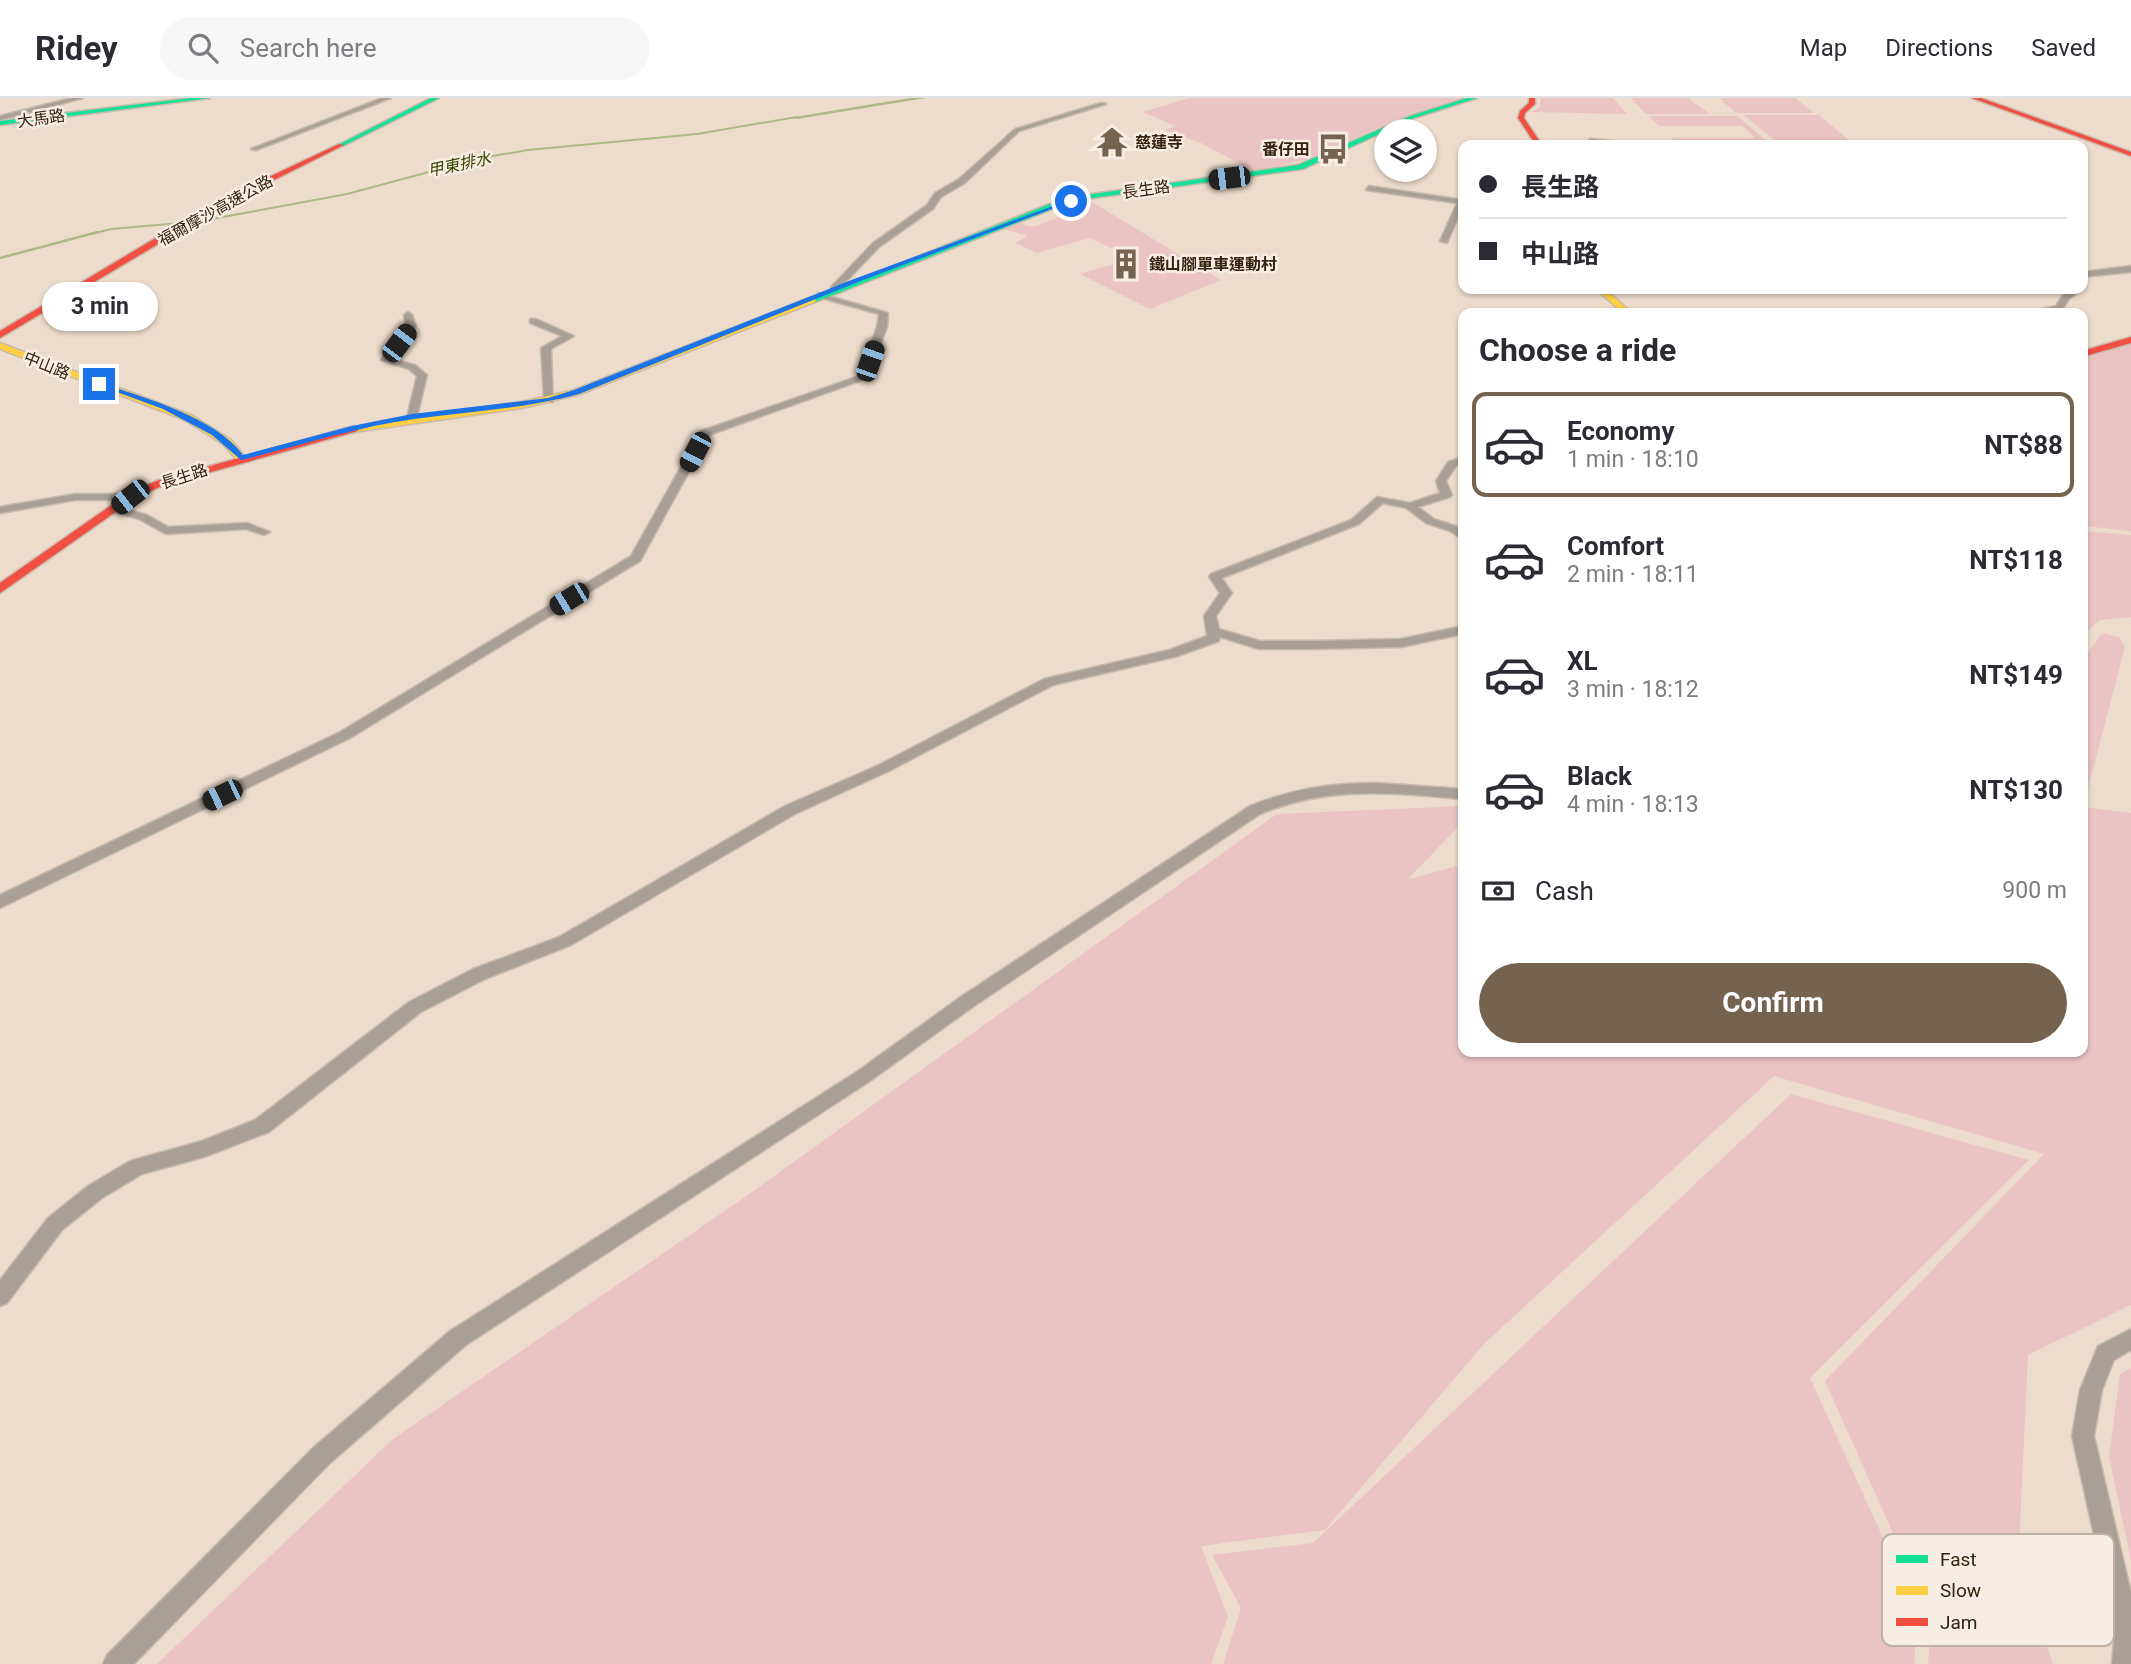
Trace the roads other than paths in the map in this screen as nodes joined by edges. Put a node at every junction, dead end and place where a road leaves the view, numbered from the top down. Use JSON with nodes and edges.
{"nodes":[{"id":1,"x":80,"y":98,"type":"edge"},
{"id":2,"x":207,"y":98,"type":"edge"},
{"id":3,"x":1474,"y":98,"type":"edge"},
{"id":4,"x":1532,"y":98,"type":"edge"},
{"id":5,"x":1975,"y":98,"type":"edge"},
{"id":6,"x":425,"y":100,"type":"edge"},
{"id":7,"x":1103,"y":104,"type":"dead end"},
{"id":8,"x":391,"y":108,"type":"edge"},
{"id":9,"x":0,"y":118,"type":"edge"},
{"id":10,"x":0,"y":123,"type":"edge"},
{"id":11,"x":1536,"y":140,"type":"edge"},
{"id":12,"x":254,"y":149,"type":"dead end"},
{"id":13,"x":2130,"y":151,"type":"edge"},
{"id":14,"x":1368,"y":188,"type":"dead end"},
{"id":15,"x":1458,"y":201,"type":"edge"},
{"id":16,"x":212,"y":204,"type":"junction"},
{"id":17,"x":1458,"y":211,"type":"edge"},
{"id":18,"x":1444,"y":241,"type":"dead end"},
{"id":19,"x":2131,"y":269,"type":"edge"},
{"id":20,"x":2088,"y":274,"type":"edge"},
{"id":21,"x":827,"y":292,"type":"junction"},
{"id":22,"x":1606,"y":294,"type":"edge"},
{"id":23,"x":2070,"y":294,"type":"edge"},
{"id":24,"x":1622,"y":308,"type":"edge"},
{"id":25,"x":2059,"y":308,"type":"edge"},
{"id":26,"x":408,"y":315,"type":"dead end"},
{"id":27,"x":533,"y":321,"type":"dead end"},
{"id":28,"x":0,"y":323,"type":"edge"},
{"id":29,"x":0,"y":335,"type":"edge"},
{"id":30,"x":2131,"y":340,"type":"edge"},
{"id":31,"x":0,"y":346,"type":"edge"},
{"id":32,"x":2088,"y":352,"type":"edge"},
{"id":33,"x":549,"y":400,"type":"junction"},
{"id":34,"x":412,"y":417,"type":"junction"},
{"id":35,"x":241,"y":458,"type":"junction"},
{"id":36,"x":1458,"y":462,"type":"edge"},
{"id":37,"x":130,"y":497,"type":"junction"},
{"id":38,"x":1410,"y":506,"type":"junction"},
{"id":39,"x":115,"y":509,"type":"junction"},
{"id":40,"x":0,"y":510,"type":"edge"},
{"id":41,"x":264,"y":532,"type":"dead end"},
{"id":42,"x":1458,"y":533,"type":"edge"},
{"id":43,"x":0,"y":589,"type":"edge"},
{"id":44,"x":1213,"y":631,"type":"junction"},
{"id":45,"x":1458,"y":631,"type":"edge"},
{"id":46,"x":1458,"y":794,"type":"edge"},
{"id":47,"x":0,"y":902,"type":"edge"},
{"id":48,"x":0,"y":1296,"type":"edge"},
{"id":49,"x":2131,"y":1339,"type":"edge"},
{"id":50,"x":2105,"y":1534,"type":"edge"},
{"id":51,"x":2114,"y":1572,"type":"edge"},
{"id":52,"x":116,"y":1664,"type":"edge"},
{"id":53,"x":2125,"y":1664,"type":"edge"}],
"edges":[{"from":1,"to":9,"type":"street"},
{"from":2,"to":10,"type":"main road","name":"大馬路"},
{"from":3,"to":21,"type":"main road","name":"長生路"},
{"from":4,"to":11,"type":"main road"},
{"from":5,"to":13,"type":"main road"},
{"from":6,"to":8,"type":"main road","name":"福爾摩沙高速公路"},
{"from":7,"to":21,"type":"street"},
{"from":8,"to":12,"type":"street"},
{"from":8,"to":16,"type":"main road","name":"福爾摩沙高速公路"},
{"from":14,"to":15,"type":"street"},
{"from":16,"to":28,"type":"main road","name":"福爾摩沙高速公路"},
{"from":16,"to":29,"type":"main road","name":"福爾摩沙高速公路"},
{"from":17,"to":18,"type":"street"},
{"from":19,"to":20,"type":"street"},
{"from":21,"to":33,"type":"main road","name":"長生路"},
{"from":21,"to":47,"type":"street"},
{"from":22,"to":24,"type":"main road"},
{"from":23,"to":25,"type":"street"},
{"from":26,"to":34,"type":"street"},
{"from":27,"to":33,"type":"street"},
{"from":30,"to":32,"type":"main road"},
{"from":31,"to":35,"type":"main road","name":"中山路"},
{"from":33,"to":34,"type":"main road","name":"長生路"},
{"from":34,"to":35,"type":"main road","name":"長生路"},
{"from":35,"to":37,"type":"main road","name":"長生路"},
{"from":36,"to":38,"type":"street"},
{"from":37,"to":39,"type":"main road","name":"長生路"},
{"from":37,"to":40,"type":"street"},
{"from":38,"to":42,"type":"street"},
{"from":38,"to":44,"type":"street"},
{"from":39,"to":41,"type":"street"},
{"from":39,"to":43,"type":"main road","name":"長生路"},
{"from":44,"to":45,"type":"street"},
{"from":44,"to":48,"type":"street"},
{"from":46,"to":52,"type":"street"},
{"from":49,"to":50,"type":"street"},
{"from":51,"to":53,"type":"street"}]}
